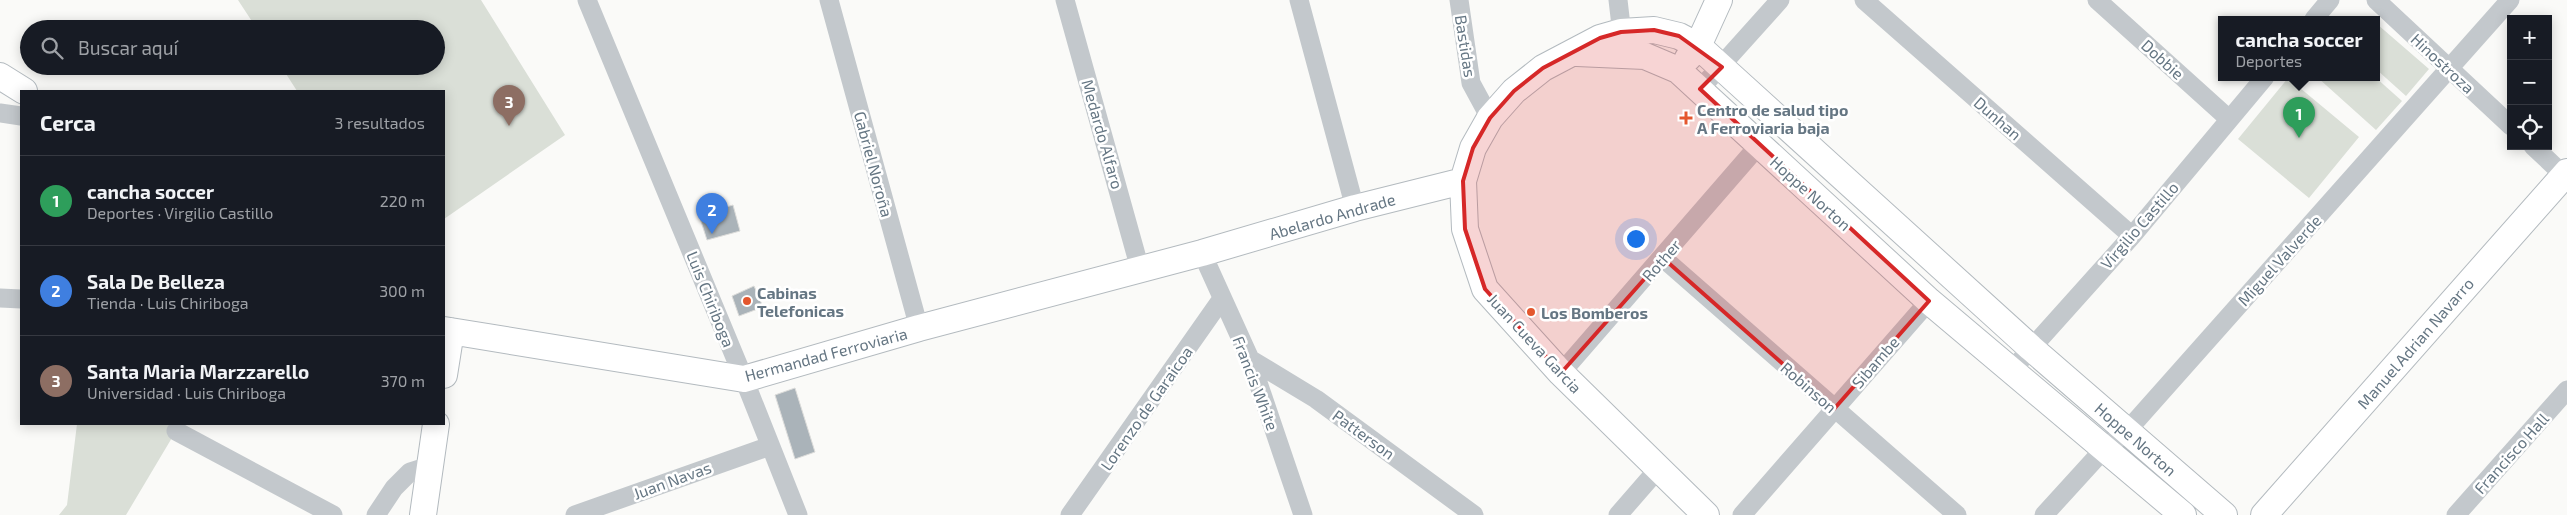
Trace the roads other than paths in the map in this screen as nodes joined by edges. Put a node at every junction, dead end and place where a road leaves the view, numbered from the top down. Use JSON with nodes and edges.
{"nodes":[{"id":1,"x":587,"y":0,"type":"edge"},
{"id":2,"x":829,"y":0,"type":"edge"},
{"id":3,"x":1066,"y":0,"type":"edge"},
{"id":4,"x":1459,"y":0,"type":"edge"},
{"id":5,"x":1618,"y":0,"type":"edge"},
{"id":6,"x":1719,"y":0,"type":"edge"},
{"id":7,"x":1780,"y":0,"type":"edge"},
{"id":8,"x":1864,"y":0,"type":"edge"},
{"id":9,"x":2097,"y":0,"type":"edge"},
{"id":10,"x":2330,"y":0,"type":"edge"},
{"id":11,"x":2376,"y":0,"type":"edge"},
{"id":12,"x":2510,"y":0,"type":"edge"},
{"id":13,"x":1303,"y":1,"type":"edge"},
{"id":14,"x":2317,"y":16,"type":"edge"},
{"id":15,"x":1623,"y":43,"type":"junction"},
{"id":16,"x":1698,"y":46,"type":"junction"},
{"id":17,"x":1576,"y":52,"type":"joint"},
{"id":18,"x":1722,"y":67,"type":"junction"},
{"id":19,"x":2450,"y":69,"type":"junction"},
{"id":20,"x":1678,"y":70,"type":"junction"},
{"id":21,"x":0,"y":76,"type":"edge"},
{"id":22,"x":2262,"y":81,"type":"edge"},
{"id":23,"x":1700,"y":89,"type":"junction"},
{"id":24,"x":22,"y":90,"type":"edge"},
{"id":25,"x":0,"y":113,"type":"edge"},
{"id":26,"x":20,"y":116,"type":"edge"},
{"id":27,"x":1490,"y":118,"type":"junction"},
{"id":28,"x":2229,"y":119,"type":"junction"},
{"id":29,"x":2507,"y":122,"type":"edge"},
{"id":30,"x":1759,"y":145,"type":"junction"},
{"id":31,"x":2538,"y":150,"type":"edge"},
{"id":32,"x":2566,"y":175,"type":"edge"},
{"id":33,"x":1463,"y":181,"type":"junction"},
{"id":34,"x":1355,"y":208,"type":"junction"},
{"id":35,"x":2132,"y":236,"type":"junction"},
{"id":36,"x":1202,"y":253,"type":"junction"},
{"id":37,"x":1663,"y":258,"type":"junction"},
{"id":38,"x":1140,"y":269,"type":"junction"},
{"id":39,"x":0,"y":298,"type":"edge"},
{"id":40,"x":20,"y":299,"type":"edge"},
{"id":41,"x":1221,"y":300,"type":"junction"},
{"id":42,"x":1929,"y":301,"type":"junction"},
{"id":43,"x":920,"y":328,"type":"junction"},
{"id":44,"x":447,"y":331,"type":"edge"},
{"id":45,"x":2032,"y":348,"type":"junction"},
{"id":46,"x":1250,"y":359,"type":"junction"},
{"id":47,"x":445,"y":360,"type":"edge"},
{"id":48,"x":2011,"y":371,"type":"junction"},
{"id":49,"x":1561,"y":373,"type":"junction"},
{"id":50,"x":744,"y":379,"type":"junction"},
{"id":51,"x":2567,"y":390,"type":"edge"},
{"id":52,"x":1834,"y":409,"type":"junction"},
{"id":53,"x":436,"y":425,"type":"edge"},
{"id":54,"x":176,"y":431,"type":"dead end"},
{"id":55,"x":2126,"y":432,"type":"junction"},
{"id":56,"x":770,"y":446,"type":"junction"},
{"id":57,"x":2105,"y":448,"type":"junction"},
{"id":58,"x":429,"y":466,"type":"junction"},
{"id":59,"x":1658,"y":469,"type":"junction"},
{"id":60,"x":2464,"y":512,"type":"edge"},
{"id":61,"x":333,"y":515,"type":"edge"},
{"id":62,"x":376,"y":515,"type":"edge"},
{"id":63,"x":423,"y":515,"type":"edge"},
{"id":64,"x":575,"y":515,"type":"edge"},
{"id":65,"x":798,"y":515,"type":"edge"},
{"id":66,"x":1070,"y":515,"type":"edge"},
{"id":67,"x":1302,"y":515,"type":"edge"},
{"id":68,"x":1474,"y":515,"type":"edge"},
{"id":69,"x":1618,"y":515,"type":"edge"},
{"id":70,"x":1706,"y":515,"type":"edge"},
{"id":71,"x":1742,"y":515,"type":"edge"},
{"id":72,"x":1957,"y":515,"type":"edge"},
{"id":73,"x":2044,"y":515,"type":"edge"},
{"id":74,"x":2183,"y":515,"type":"edge"},
{"id":75,"x":2224,"y":515,"type":"edge"},
{"id":76,"x":2264,"y":515,"type":"edge"}],
"edges":[{"from":1,"to":50,"type":"street","name":"Luis Chiriboga"},
{"from":2,"to":43,"type":"street","name":"Gabriel Noroña"},
{"from":3,"to":38,"type":"street","name":"Medardo Alfaro"},
{"from":4,"to":27,"type":"street","name":"Bastidas"},
{"from":5,"to":15,"type":"street"},
{"from":6,"to":16,"type":"street"},
{"from":7,"to":18,"type":"street"},
{"from":8,"to":35,"type":"street","name":"Dunhan"},
{"from":9,"to":28,"type":"street","name":"Dobbie"},
{"from":10,"to":14,"type":"street"},
{"from":11,"to":19,"type":"street","name":"Hinostroza"},
{"from":12,"to":19,"type":"street","name":"Miguel Valverde"},
{"from":13,"to":34,"type":"street"},
{"from":15,"to":16,"type":"street","name":"Hoppe Norton"},
{"from":15,"to":17,"type":"street","name":"Hoppe Norton"},
{"from":15,"to":20,"type":"street","name":"Hoppe Norton"},
{"from":16,"to":18,"type":"street","name":"Hoppe Norton"},
{"from":16,"to":20,"type":"street"},
{"from":17,"to":27,"type":"street","name":"Juan Cueva Garcia"},
{"from":18,"to":23,"type":"street"},
{"from":18,"to":45,"type":"street","name":"Hoppe Norton"},
{"from":19,"to":29,"type":"street","name":"Hinostroza"},
{"from":19,"to":55,"type":"street","name":"Miguel Valverde"},
{"from":20,"to":23,"type":"street","name":"Hoppe Norton"},
{"from":21,"to":24,"type":"street"},
{"from":22,"to":28,"type":"street","name":"Virgilio Castillo"},
{"from":23,"to":30,"type":"street","name":"Hoppe Norton"},
{"from":25,"to":26,"type":"street"},
{"from":27,"to":33,"type":"street","name":"Juan Cueva Garcia"},
{"from":28,"to":35,"type":"street","name":"Virgilio Castillo"},
{"from":30,"to":37,"type":"street","name":"Rother"},
{"from":30,"to":42,"type":"street","name":"Hoppe Norton"},
{"from":31,"to":32,"type":"street"},
{"from":32,"to":76,"type":"street","name":"Manuel Adrian Navarro"},
{"from":33,"to":34,"type":"street","name":"Abelardo Andrade"},
{"from":33,"to":49,"type":"street","name":"Juan Cueva Garcia"},
{"from":34,"to":36,"type":"street","name":"Abelardo Andrade"},
{"from":35,"to":45,"type":"street","name":"Virgilio Castillo"},
{"from":36,"to":38,"type":"street","name":"Hermandad Ferroviaria"},
{"from":36,"to":41,"type":"street","name":"Francis White"},
{"from":37,"to":49,"type":"street","name":"Rother"},
{"from":37,"to":52,"type":"street","name":"Robinson"},
{"from":38,"to":43,"type":"street","name":"Hermandad Ferroviaria"},
{"from":39,"to":40,"type":"street"},
{"from":41,"to":46,"type":"street","name":"Francis White"},
{"from":41,"to":66,"type":"street","name":"Lorenzo de Garaicoa"},
{"from":42,"to":48,"type":"street","name":"Hoppe Norton"},
{"from":42,"to":52,"type":"street","name":"Sibambe"},
{"from":43,"to":50,"type":"street","name":"Hermandad Ferroviaria"},
{"from":44,"to":47,"type":"street"},
{"from":44,"to":50,"type":"street","name":"Hermandad Ferroviaria"},
{"from":45,"to":48,"type":"street","name":"Virgilio Castillo"},
{"from":45,"to":55,"type":"street","name":"Hoppe Norton"},
{"from":46,"to":67,"type":"street","name":"Francis White"},
{"from":46,"to":68,"type":"street","name":"Patterson"},
{"from":48,"to":57,"type":"street","name":"Hoppe Norton"},
{"from":49,"to":59,"type":"street","name":"Juan Cueva Garcia"},
{"from":50,"to":56,"type":"street","name":"Luis Chiriboga"},
{"from":51,"to":60,"type":"street","name":"Francisco Hall"},
{"from":52,"to":71,"type":"street","name":"Sibambe"},
{"from":52,"to":72,"type":"street","name":"Robinson"},
{"from":53,"to":58,"type":"street"},
{"from":54,"to":61,"type":"street"},
{"from":55,"to":57,"type":"street","name":"Miguel Valverde"},
{"from":55,"to":75,"type":"street","name":"Hoppe Norton"},
{"from":56,"to":64,"type":"street","name":"Juan Navas"},
{"from":56,"to":65,"type":"street","name":"Luis Chiriboga"},
{"from":57,"to":73,"type":"street","name":"Miguel Valverde"},
{"from":57,"to":74,"type":"street","name":"Hoppe Norton"},
{"from":58,"to":62,"type":"street"},
{"from":58,"to":63,"type":"street"},
{"from":59,"to":69,"type":"street"},
{"from":59,"to":70,"type":"street","name":"Juan Cueva Garcia"}]}
